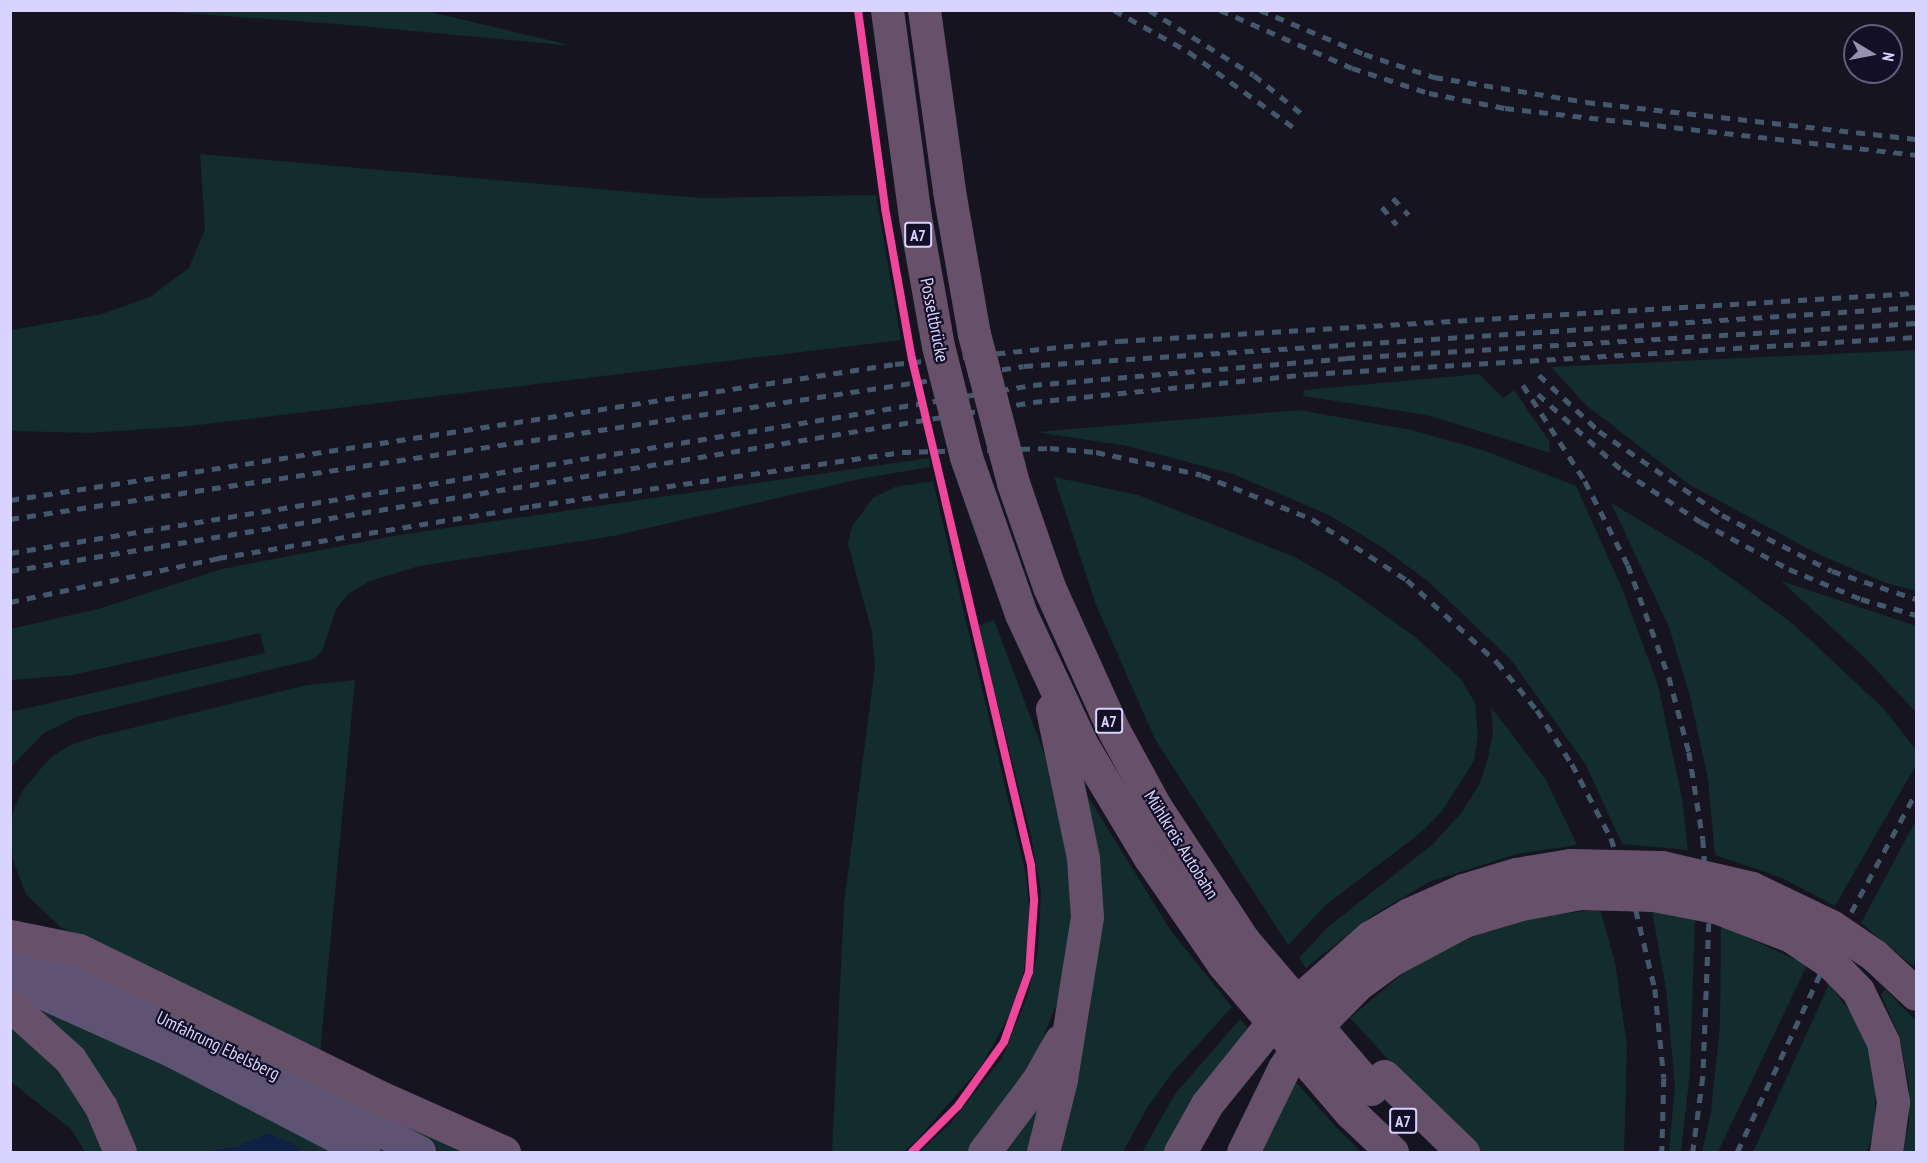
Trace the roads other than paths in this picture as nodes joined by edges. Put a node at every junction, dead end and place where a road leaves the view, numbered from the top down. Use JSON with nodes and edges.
{"nodes":[{"id":1,"x":887,"y":10,"type":"edge"},
{"id":2,"x":924,"y":10,"type":"edge"},
{"id":3,"x":1013,"y":483,"type":"joint"},
{"id":4,"x":974,"y":484,"type":"joint"},
{"id":5,"x":1042,"y":660,"type":"junction"},
{"id":6,"x":1575,"y":879,"type":"junction"},
{"id":7,"x":10,"y":936,"type":"edge"},
{"id":8,"x":10,"y":949,"type":"edge"},
{"id":9,"x":1233,"y":953,"type":"junction"},
{"id":10,"x":10,"y":979,"type":"edge"},
{"id":11,"x":1917,"y":994,"type":"edge"},
{"id":12,"x":10,"y":1005,"type":"edge"},
{"id":13,"x":1070,"y":1024,"type":"junction"},
{"id":14,"x":1368,"y":1092,"type":"junction"},
{"id":15,"x":120,"y":1152,"type":"edge"},
{"id":16,"x":365,"y":1152,"type":"edge"},
{"id":17,"x":420,"y":1152,"type":"edge"},
{"id":18,"x":504,"y":1152,"type":"edge"},
{"id":19,"x":984,"y":1152,"type":"edge"},
{"id":20,"x":1043,"y":1152,"type":"edge"},
{"id":21,"x":1180,"y":1152,"type":"edge"},
{"id":22,"x":1243,"y":1152,"type":"edge"},
{"id":23,"x":1392,"y":1152,"type":"edge"},
{"id":24,"x":1436,"y":1152,"type":"edge"},
{"id":25,"x":1463,"y":1152,"type":"edge"},
{"id":26,"x":1886,"y":1152,"type":"edge"}],
"edges":[{"from":1,"to":4,"type":"highway","name":"Posseltbrücke","number":"A7","bridge":true},
{"from":2,"to":3,"type":"highway","name":"Posseltbrücke","number":"A7","bridge":true},
{"from":3,"to":9,"type":"highway","name":"Mühlkreis Autobahn","number":"A7"},
{"from":4,"to":5,"type":"highway","name":"Mühlkreis Autobahn","number":"A7"},
{"from":5,"to":9,"type":"highway","name":"Mühlkreis Autobahn","number":"A7"},
{"from":5,"to":13,"type":"highway"},
{"from":6,"to":11,"type":"highway","bridge":true},
{"from":6,"to":21,"type":"highway"},
{"from":6,"to":22,"type":"highway"},
{"from":6,"to":26,"type":"highway","bridge":true},
{"from":7,"to":18,"type":"highway"},
{"from":8,"to":17,"type":"main road","name":"Umfahrung Ebelsberg"},
{"from":9,"to":14,"type":"highway","name":"Mühlkreis Autobahn","number":"A7","bridge":true},
{"from":9,"to":14,"type":"highway","name":"Mühlkreis Autobahn","number":"A7","bridge":true},
{"from":10,"to":16,"type":"main road","name":"Umfahrung Ebelsberg"},
{"from":12,"to":15,"type":"highway"},
{"from":13,"to":19,"type":"highway"},
{"from":13,"to":20,"type":"highway"},
{"from":14,"to":23,"type":"highway","name":"Mühlkreis Autobahn","number":"A7"},
{"from":14,"to":24,"type":"highway","name":"Mühlkreis Autobahn","number":"A7"},
{"from":14,"to":25,"type":"highway"}]}
